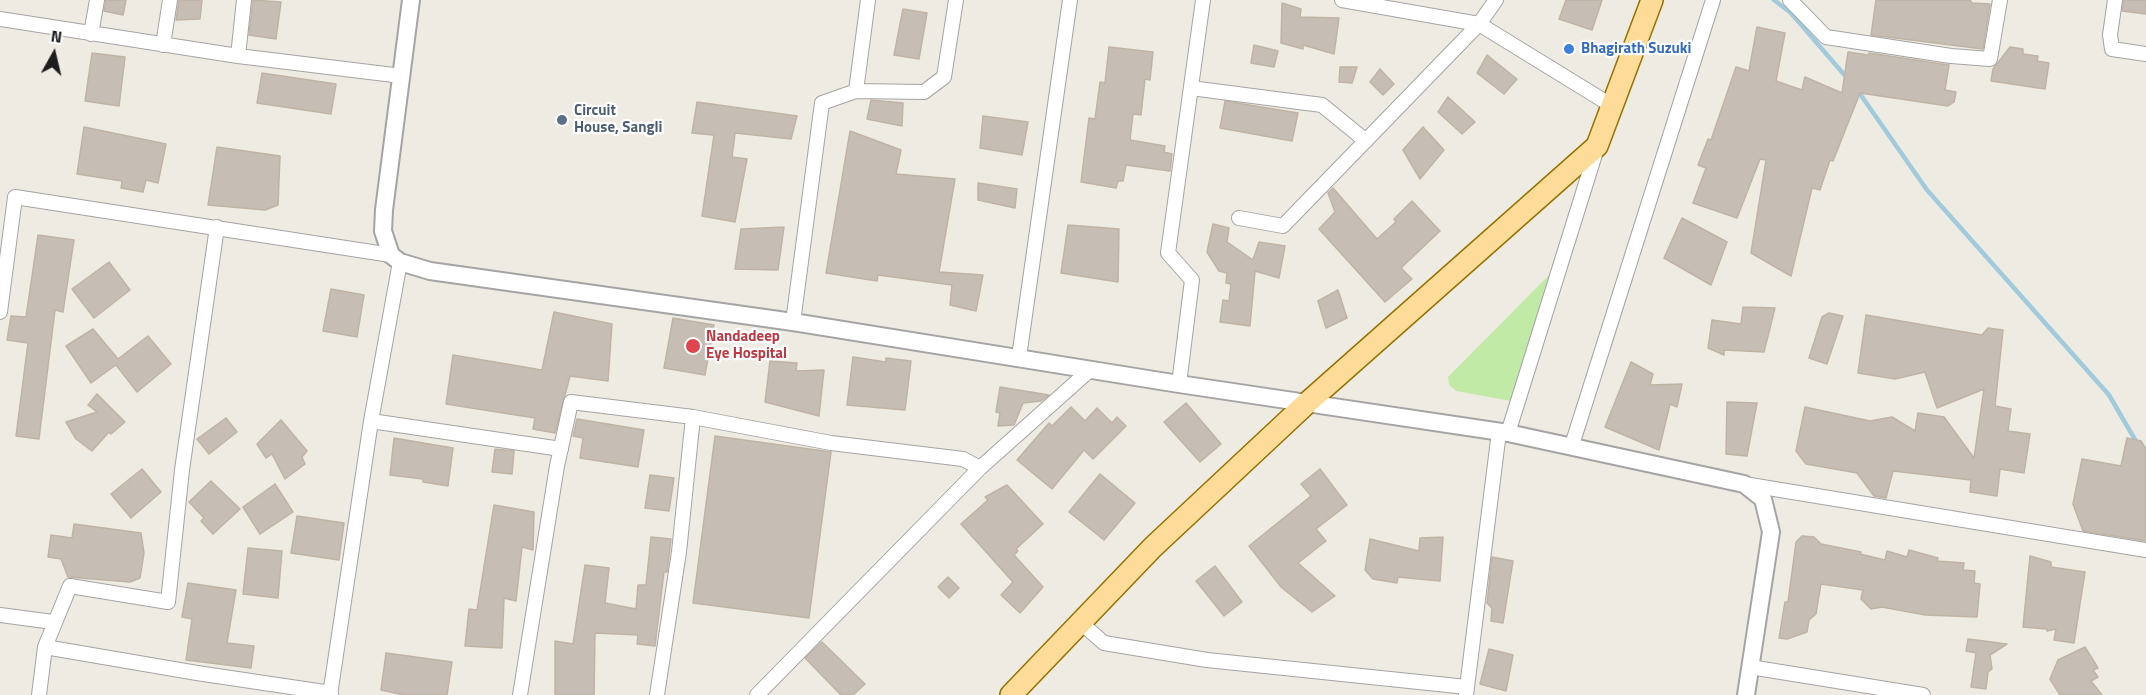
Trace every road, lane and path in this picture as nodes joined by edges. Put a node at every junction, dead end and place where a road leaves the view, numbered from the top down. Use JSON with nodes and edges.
{"nodes":[{"id":1,"x":97,"y":0,"type":"edge"},
{"id":2,"x":170,"y":0,"type":"edge"},
{"id":3,"x":244,"y":0,"type":"edge"},
{"id":4,"x":411,"y":0,"type":"edge"},
{"id":5,"x":868,"y":0,"type":"edge"},
{"id":6,"x":956,"y":0,"type":"edge"},
{"id":7,"x":1070,"y":0,"type":"edge"},
{"id":8,"x":1203,"y":0,"type":"edge"},
{"id":9,"x":1342,"y":0,"type":"edge"},
{"id":10,"x":1496,"y":0,"type":"edge"},
{"id":11,"x":1652,"y":0,"type":"edge"},
{"id":12,"x":1713,"y":0,"type":"edge"},
{"id":13,"x":1790,"y":0,"type":"edge"},
{"id":14,"x":2000,"y":0,"type":"edge"},
{"id":15,"x":2115,"y":0,"type":"edge"},
{"id":16,"x":1388,"y":4,"type":"edge"},
{"id":17,"x":0,"y":19,"type":"edge"},
{"id":18,"x":1479,"y":24,"type":"junction"},
{"id":19,"x":91,"y":34,"type":"junction"},
{"id":20,"x":163,"y":45,"type":"junction"},
{"id":21,"x":2146,"y":54,"type":"edge"},
{"id":22,"x":238,"y":56,"type":"junction"},
{"id":23,"x":402,"y":76,"type":"junction"},
{"id":24,"x":1191,"y":88,"type":"junction"},
{"id":25,"x":856,"y":91,"type":"junction"},
{"id":26,"x":1614,"y":107,"type":"junction"},
{"id":27,"x":1366,"y":141,"type":"junction"},
{"id":28,"x":1597,"y":146,"type":"junction"},
{"id":29,"x":1239,"y":218,"type":"dead end"},
{"id":30,"x":218,"y":227,"type":"junction"},
{"id":31,"x":396,"y":258,"type":"junction"},
{"id":32,"x":0,"y":312,"type":"edge"},
{"id":33,"x":793,"y":322,"type":"junction"},
{"id":34,"x":1019,"y":357,"type":"junction"},
{"id":35,"x":1091,"y":369,"type":"junction"},
{"id":36,"x":1179,"y":384,"type":"junction"},
{"id":37,"x":1307,"y":404,"type":"junction"},
{"id":38,"x":693,"y":417,"type":"junction"},
{"id":39,"x":371,"y":421,"type":"junction"},
{"id":40,"x":1504,"y":432,"type":"junction"},
{"id":41,"x":1572,"y":445,"type":"junction"},
{"id":42,"x":561,"y":448,"type":"junction"},
{"id":43,"x":980,"y":468,"type":"junction"},
{"id":44,"x":1744,"y":484,"type":"junction"},
{"id":45,"x":2146,"y":550,"type":"edge"},
{"id":46,"x":0,"y":615,"type":"edge"},
{"id":47,"x":53,"y":622,"type":"junction"},
{"id":48,"x":1081,"y":623,"type":"junction"},
{"id":49,"x":45,"y":647,"type":"junction"},
{"id":50,"x":1750,"y":667,"type":"junction"},
{"id":51,"x":1466,"y":691,"type":"edge"},
{"id":52,"x":331,"y":694,"type":"edge"},
{"id":53,"x":39,"y":695,"type":"edge"},
{"id":54,"x":520,"y":695,"type":"edge"},
{"id":55,"x":657,"y":695,"type":"edge"},
{"id":56,"x":757,"y":695,"type":"edge"},
{"id":57,"x":1011,"y":695,"type":"edge"},
{"id":58,"x":1746,"y":695,"type":"edge"},
{"id":59,"x":1923,"y":695,"type":"edge"}],
"edges":[{"from":1,"to":19,"type":"street"},
{"from":2,"to":20,"type":"street"},
{"from":3,"to":22,"type":"street"},
{"from":4,"to":23,"type":"street"},
{"from":5,"to":25,"type":"street"},
{"from":6,"to":25,"type":"street"},
{"from":7,"to":34,"type":"street"},
{"from":8,"to":24,"type":"street"},
{"from":9,"to":16,"type":"street"},
{"from":10,"to":18,"type":"street"},
{"from":11,"to":26,"type":"main road"},
{"from":12,"to":41,"type":"street"},
{"from":13,"to":14,"type":"street"},
{"from":15,"to":21,"type":"street"},
{"from":16,"to":18,"type":"street"},
{"from":17,"to":19,"type":"street"},
{"from":18,"to":26,"type":"street"},
{"from":18,"to":27,"type":"street"},
{"from":19,"to":20,"type":"street"},
{"from":20,"to":22,"type":"street"},
{"from":22,"to":23,"type":"street"},
{"from":23,"to":31,"type":"street"},
{"from":24,"to":27,"type":"street"},
{"from":24,"to":36,"type":"street"},
{"from":25,"to":33,"type":"street"},
{"from":26,"to":28,"type":"main road"},
{"from":27,"to":29,"type":"street"},
{"from":28,"to":37,"type":"main road"},
{"from":28,"to":40,"type":"street"},
{"from":30,"to":31,"type":"street"},
{"from":30,"to":32,"type":"street"},
{"from":30,"to":47,"type":"street"},
{"from":31,"to":33,"type":"street"},
{"from":31,"to":39,"type":"street"},
{"from":33,"to":34,"type":"street"},
{"from":34,"to":35,"type":"street"},
{"from":35,"to":36,"type":"street"},
{"from":35,"to":43,"type":"street"},
{"from":36,"to":37,"type":"street"},
{"from":37,"to":40,"type":"street"},
{"from":37,"to":48,"type":"main road"},
{"from":38,"to":42,"type":"street"},
{"from":38,"to":43,"type":"street"},
{"from":38,"to":55,"type":"street"},
{"from":39,"to":42,"type":"street"},
{"from":39,"to":52,"type":"street"},
{"from":40,"to":41,"type":"street"},
{"from":40,"to":51,"type":"street"},
{"from":41,"to":44,"type":"street"},
{"from":42,"to":54,"type":"street"},
{"from":43,"to":56,"type":"street"},
{"from":44,"to":45,"type":"street"},
{"from":44,"to":50,"type":"street"},
{"from":46,"to":47,"type":"street"},
{"from":47,"to":49,"type":"street"},
{"from":48,"to":51,"type":"street"},
{"from":48,"to":57,"type":"main road"},
{"from":49,"to":52,"type":"street"},
{"from":49,"to":53,"type":"street"},
{"from":50,"to":58,"type":"street"},
{"from":50,"to":59,"type":"street"}]}
